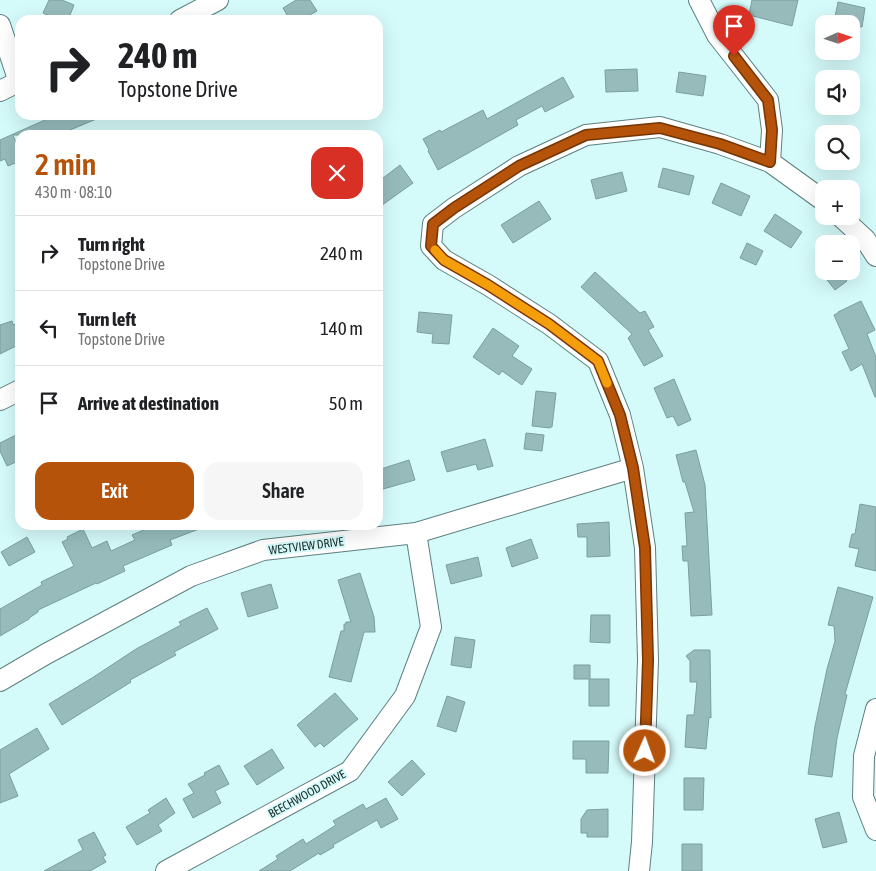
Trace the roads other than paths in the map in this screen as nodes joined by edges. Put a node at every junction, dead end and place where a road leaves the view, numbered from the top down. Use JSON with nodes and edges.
{"nodes":[{"id":1,"x":218,"y":0,"type":"edge"},
{"id":2,"x":699,"y":0,"type":"edge"},
{"id":3,"x":190,"y":15,"type":"edge"},
{"id":4,"x":0,"y":25,"type":"edge"},
{"id":5,"x":15,"y":67,"type":"edge"},
{"id":6,"x":15,"y":84,"type":"edge"},
{"id":7,"x":0,"y":91,"type":"edge"},
{"id":8,"x":770,"y":162,"type":"junction"},
{"id":9,"x":815,"y":194,"type":"edge"},
{"id":10,"x":850,"y":225,"type":"edge"},
{"id":11,"x":876,"y":256,"type":"edge"},
{"id":12,"x":15,"y":392,"type":"edge"},
{"id":13,"x":0,"y":400,"type":"edge"},
{"id":14,"x":633,"y":468,"type":"junction"},
{"id":15,"x":416,"y":533,"type":"junction"},
{"id":16,"x":0,"y":681,"type":"edge"},
{"id":17,"x":876,"y":709,"type":"edge"},
{"id":18,"x":876,"y":830,"type":"edge"},
{"id":19,"x":166,"y":871,"type":"edge"},
{"id":20,"x":639,"y":871,"type":"edge"}],
"edges":[{"from":1,"to":3,"type":"street"},
{"from":2,"to":8,"type":"street"},
{"from":4,"to":5,"type":"street"},
{"from":6,"to":7,"type":"street"},
{"from":8,"to":9,"type":"street"},
{"from":8,"to":14,"type":"street"},
{"from":10,"to":11,"type":"street"},
{"from":12,"to":13,"type":"street"},
{"from":14,"to":15,"type":"street","name":"WESTVIEW DRIVE"},
{"from":14,"to":20,"type":"street"},
{"from":15,"to":16,"type":"street","name":"WESTVIEW DRIVE"},
{"from":15,"to":19,"type":"street","name":"BEECHWOOD DRIVE"},
{"from":17,"to":18,"type":"street"}]}
